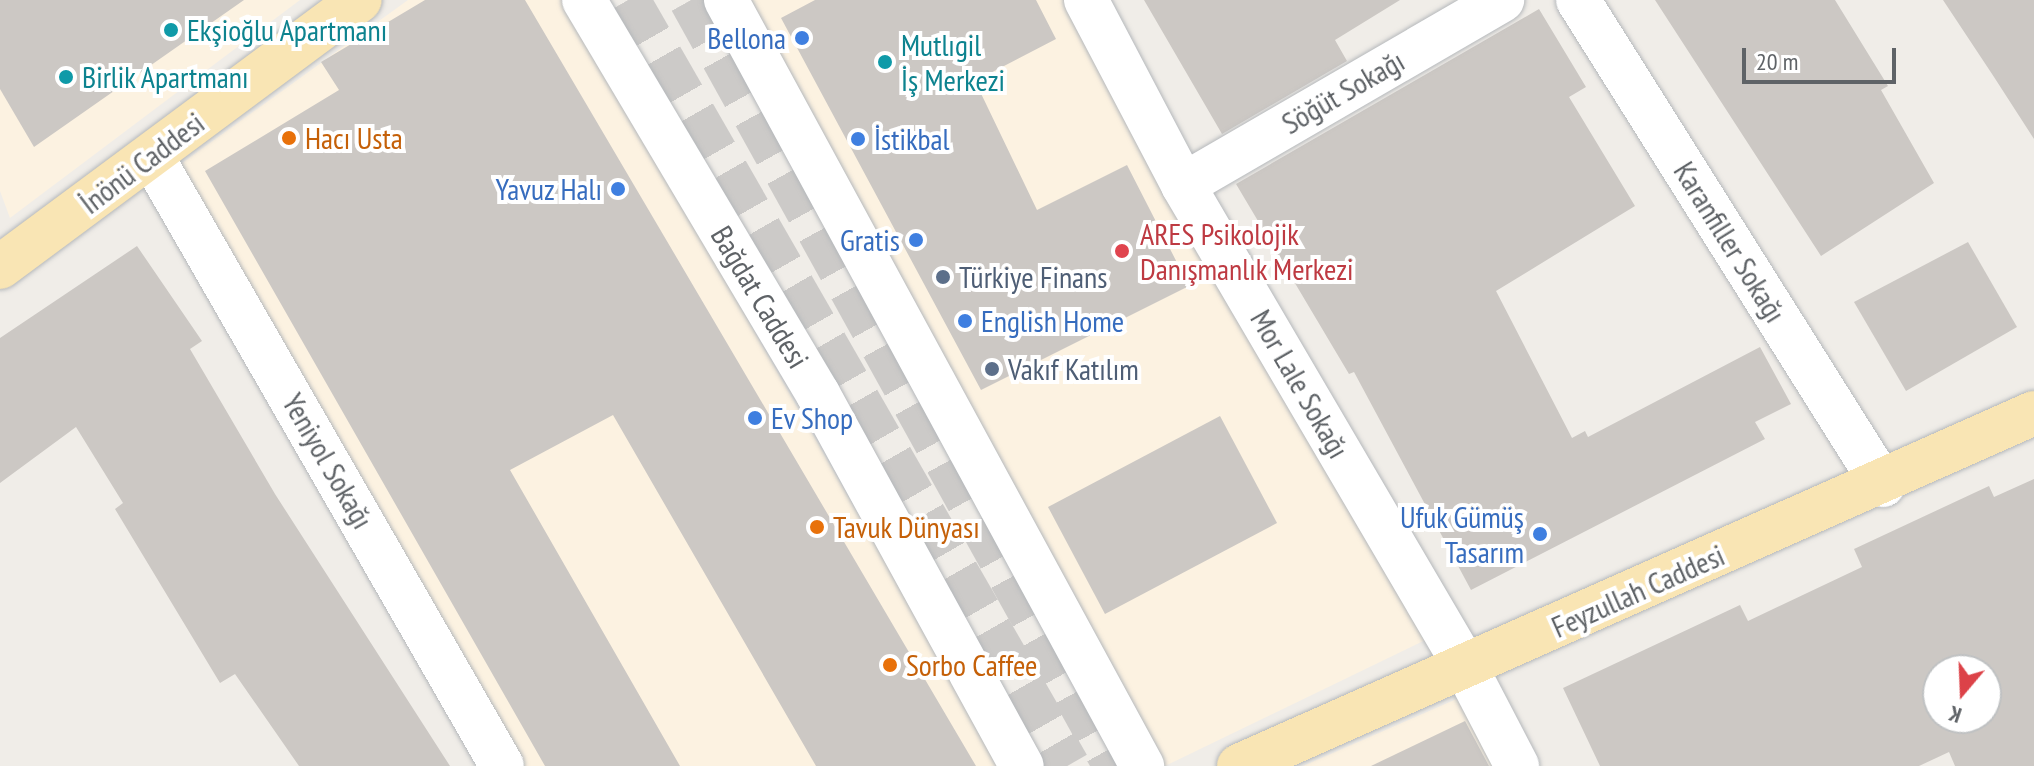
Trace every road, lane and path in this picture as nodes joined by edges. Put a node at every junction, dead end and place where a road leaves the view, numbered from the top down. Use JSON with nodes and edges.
{"nodes":[{"id":1,"x":360,"y":0,"type":"edge"},
{"id":2,"x":584,"y":0,"type":"edge"},
{"id":3,"x":726,"y":0,"type":"edge"},
{"id":4,"x":1086,"y":0,"type":"edge"},
{"id":5,"x":1502,"y":0,"type":"edge"},
{"id":6,"x":1578,"y":0,"type":"edge"},
{"id":7,"x":152,"y":157,"type":"junction"},
{"id":8,"x":1183,"y":185,"type":"junction"},
{"id":9,"x":0,"y":267,"type":"edge"},
{"id":10,"x":2034,"y":413,"type":"edge"},
{"id":11,"x":1883,"y":485,"type":"junction"},
{"id":12,"x":1465,"y":666,"type":"junction"},
{"id":13,"x":502,"y":766,"type":"edge"},
{"id":14,"x":1022,"y":766,"type":"edge"},
{"id":15,"x":1142,"y":766,"type":"edge"},
{"id":16,"x":1239,"y":766,"type":"edge"},
{"id":17,"x":1517,"y":766,"type":"edge"}],
"edges":[{"from":1,"to":7,"type":"main road","name":"İnönü Caddesi"},
{"from":2,"to":14,"type":"street","name":"Bağdat Caddesi"},
{"from":3,"to":15,"type":"street"},
{"from":4,"to":8,"type":"street","name":"Mor Lale Sokağı"},
{"from":5,"to":8,"type":"street","name":"Söğüt Sokağı"},
{"from":6,"to":11,"type":"street","name":"Karanfiller Sokağı"},
{"from":7,"to":9,"type":"main road","name":"İnönü Caddesi"},
{"from":7,"to":13,"type":"street","name":"Yeniyol Sokağı"},
{"from":8,"to":12,"type":"street","name":"Mor Lale Sokağı"},
{"from":10,"to":11,"type":"main road","name":"Feyzullah Caddesi"},
{"from":11,"to":12,"type":"main road","name":"Feyzullah Caddesi"},
{"from":12,"to":16,"type":"main road","name":"Feyzullah Caddesi"},
{"from":12,"to":17,"type":"street","name":"Mor Lale Sokağı"}]}
